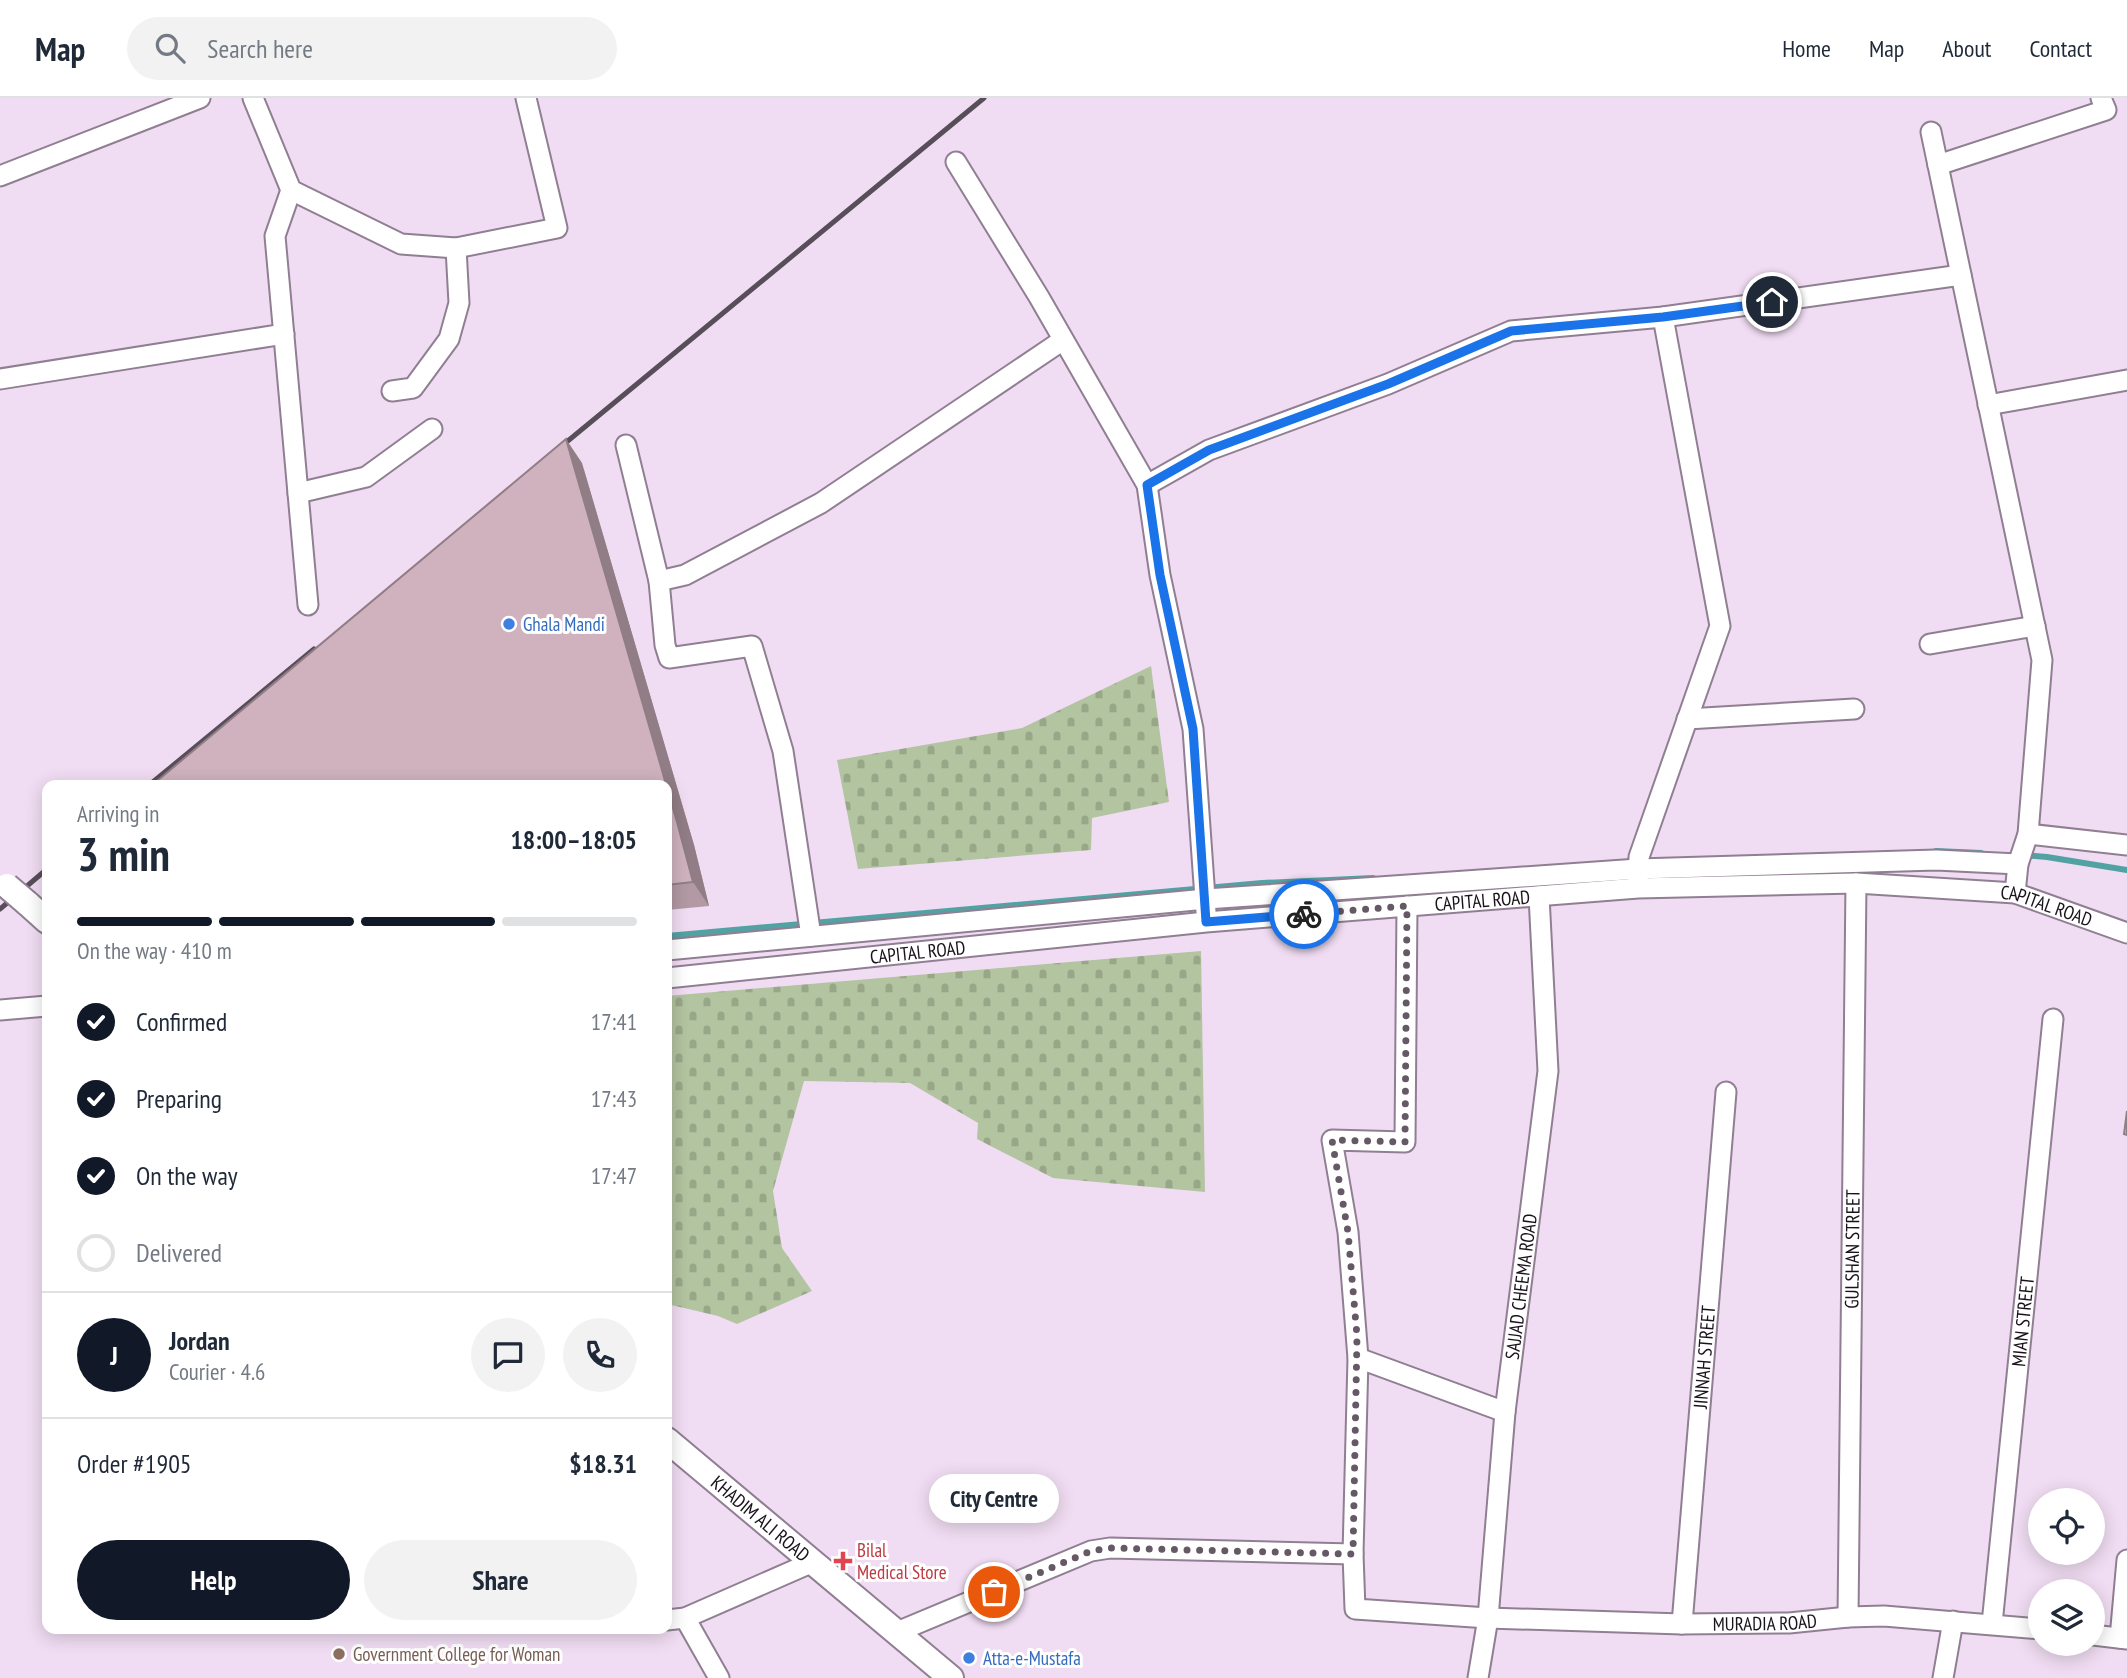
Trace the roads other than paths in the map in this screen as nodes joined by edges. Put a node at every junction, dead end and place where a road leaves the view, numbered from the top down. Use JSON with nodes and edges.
{"nodes":[{"id":1,"x":200,"y":98,"type":"edge"},
{"id":2,"x":253,"y":98,"type":"edge"},
{"id":3,"x":526,"y":98,"type":"edge"},
{"id":4,"x":2101,"y":98,"type":"edge"},
{"id":5,"x":1931,"y":132,"type":"dead end"},
{"id":6,"x":956,"y":162,"type":"dead end"},
{"id":7,"x":1938,"y":165,"type":"junction"},
{"id":8,"x":0,"y":176,"type":"edge"},
{"id":9,"x":291,"y":190,"type":"junction"},
{"id":10,"x":456,"y":248,"type":"junction"},
{"id":11,"x":1961,"y":275,"type":"junction"},
{"id":12,"x":1663,"y":317,"type":"junction"},
{"id":13,"x":284,"y":334,"type":"junction"},
{"id":14,"x":1063,"y":340,"type":"junction"},
{"id":15,"x":0,"y":379,"type":"edge"},
{"id":16,"x":2127,"y":380,"type":"edge"},
{"id":17,"x":392,"y":391,"type":"dead end"},
{"id":18,"x":1988,"y":405,"type":"junction"},
{"id":19,"x":432,"y":429,"type":"dead end"},
{"id":20,"x":626,"y":444,"type":"dead end"},
{"id":21,"x":1147,"y":485,"type":"junction"},
{"id":22,"x":298,"y":493,"type":"junction"},
{"id":23,"x":659,"y":581,"type":"junction"},
{"id":24,"x":308,"y":605,"type":"dead end"},
{"id":25,"x":2035,"y":626,"type":"junction"},
{"id":26,"x":1930,"y":644,"type":"dead end"},
{"id":27,"x":1854,"y":709,"type":"dead end"},
{"id":28,"x":1687,"y":719,"type":"junction"},
{"id":29,"x":2028,"y":834,"type":"junction"},
{"id":30,"x":2127,"y":845,"type":"edge"},
{"id":31,"x":2018,"y":864,"type":"junction"},
{"id":32,"x":1638,"y":870,"type":"junction"},
{"id":33,"x":4,"y":882,"type":"edge"},
{"id":34,"x":1856,"y":883,"type":"junction"},
{"id":35,"x":2015,"y":893,"type":"junction"},
{"id":36,"x":1539,"y":896,"type":"junction"},
{"id":37,"x":1206,"y":899,"type":"junction"},
{"id":38,"x":1407,"y":906,"type":"junction"},
{"id":39,"x":42,"y":916,"type":"edge"},
{"id":40,"x":1206,"y":922,"type":"junction"},
{"id":41,"x":2127,"y":933,"type":"edge"},
{"id":42,"x":811,"y":936,"type":"junction"},
{"id":43,"x":672,"y":950,"type":"edge"},
{"id":44,"x":672,"y":977,"type":"edge"},
{"id":45,"x":42,"y":1006,"type":"edge"},
{"id":46,"x":0,"y":1010,"type":"edge"},
{"id":47,"x":2053,"y":1019,"type":"dead end"},
{"id":48,"x":1726,"y":1091,"type":"dead end"},
{"id":49,"x":1358,"y":1358,"type":"junction"},
{"id":50,"x":1505,"y":1412,"type":"junction"},
{"id":51,"x":672,"y":1444,"type":"edge"},
{"id":52,"x":1353,"y":1554,"type":"junction"},
{"id":53,"x":2127,"y":1560,"type":"edge"},
{"id":54,"x":813,"y":1562,"type":"junction"},
{"id":55,"x":1848,"y":1617,"type":"junction"},
{"id":56,"x":1488,"y":1618,"type":"junction"},
{"id":57,"x":676,"y":1619,"type":"edge"},
{"id":58,"x":1953,"y":1621,"type":"junction"},
{"id":59,"x":1682,"y":1624,"type":"junction"},
{"id":60,"x":1992,"y":1624,"type":"junction"},
{"id":61,"x":2028,"y":1628,"type":"edge"},
{"id":62,"x":897,"y":1632,"type":"junction"},
{"id":63,"x":2105,"y":1636,"type":"edge"},
{"id":64,"x":2123,"y":1638,"type":"edge"},
{"id":65,"x":719,"y":1678,"type":"edge"},
{"id":66,"x":951,"y":1678,"type":"edge"},
{"id":67,"x":1478,"y":1678,"type":"edge"},
{"id":68,"x":1943,"y":1678,"type":"edge"}],
"edges":[{"from":1,"to":8,"type":"street"},
{"from":2,"to":9,"type":"street"},
{"from":3,"to":10,"type":"street"},
{"from":4,"to":7,"type":"street"},
{"from":5,"to":7,"type":"street"},
{"from":6,"to":14,"type":"street"},
{"from":7,"to":11,"type":"street"},
{"from":9,"to":10,"type":"street"},
{"from":9,"to":13,"type":"street"},
{"from":10,"to":17,"type":"street"},
{"from":11,"to":12,"type":"street"},
{"from":11,"to":18,"type":"street"},
{"from":12,"to":21,"type":"street"},
{"from":12,"to":28,"type":"street"},
{"from":13,"to":15,"type":"street"},
{"from":13,"to":22,"type":"street"},
{"from":14,"to":21,"type":"street"},
{"from":14,"to":23,"type":"street"},
{"from":16,"to":18,"type":"street"},
{"from":18,"to":25,"type":"street"},
{"from":19,"to":22,"type":"street"},
{"from":20,"to":23,"type":"street"},
{"from":21,"to":37,"type":"street"},
{"from":22,"to":24,"type":"street"},
{"from":23,"to":42,"type":"street"},
{"from":25,"to":26,"type":"street"},
{"from":25,"to":29,"type":"street"},
{"from":27,"to":28,"type":"street"},
{"from":28,"to":32,"type":"street"},
{"from":29,"to":30,"type":"street"},
{"from":29,"to":31,"type":"street"},
{"from":31,"to":32,"type":"street"},
{"from":31,"to":35,"type":"street"},
{"from":32,"to":34,"type":"street","name":"CAPITAL ROAD"},
{"from":32,"to":36,"type":"street","name":"CAPITAL ROAD"},
{"from":32,"to":37,"type":"street"},
{"from":33,"to":39,"type":"main road","bridge":true},
{"from":34,"to":35,"type":"street","name":"CAPITAL ROAD"},
{"from":34,"to":55,"type":"street","name":"GULSHAN STREET"},
{"from":35,"to":41,"type":"street","name":"CAPITAL ROAD"},
{"from":36,"to":38,"type":"street","name":"CAPITAL ROAD"},
{"from":36,"to":50,"type":"street","name":"SAJJAD CHEEMA ROAD"},
{"from":37,"to":40,"type":"street"},
{"from":37,"to":42,"type":"street"},
{"from":38,"to":40,"type":"street","name":"CAPITAL ROAD"},
{"from":38,"to":49,"type":"street"},
{"from":40,"to":44,"type":"street","name":"CAPITAL ROAD"},
{"from":42,"to":43,"type":"street"},
{"from":45,"to":46,"type":"street"},
{"from":47,"to":60,"type":"street","name":"MIAN STREET"},
{"from":48,"to":59,"type":"street","name":"JINNAH STREET"},
{"from":49,"to":50,"type":"street"},
{"from":49,"to":52,"type":"street"},
{"from":50,"to":56,"type":"street","name":"SAJJAD CHEEMA ROAD"},
{"from":51,"to":54,"type":"main road","name":"KHADIM ALI ROAD"},
{"from":52,"to":56,"type":"street","name":"MURADIA ROAD"},
{"from":52,"to":62,"type":"street"},
{"from":53,"to":64,"type":"street"},
{"from":54,"to":57,"type":"street"},
{"from":54,"to":62,"type":"main road","name":"KHADIM ALI ROAD"},
{"from":55,"to":58,"type":"street","name":"MURADIA ROAD"},
{"from":55,"to":59,"type":"street","name":"MURADIA ROAD"},
{"from":56,"to":59,"type":"street","name":"MURADIA ROAD"},
{"from":56,"to":67,"type":"street","name":"SAJJAD CHEEMA ROAD"},
{"from":57,"to":65,"type":"street"},
{"from":58,"to":60,"type":"street","name":"MURADIA ROAD"},
{"from":58,"to":68,"type":"street"},
{"from":60,"to":61,"type":"street","name":"MURADIA ROAD"},
{"from":62,"to":66,"type":"main road","name":"KHADIM ALI ROAD"},
{"from":63,"to":64,"type":"street"}]}
